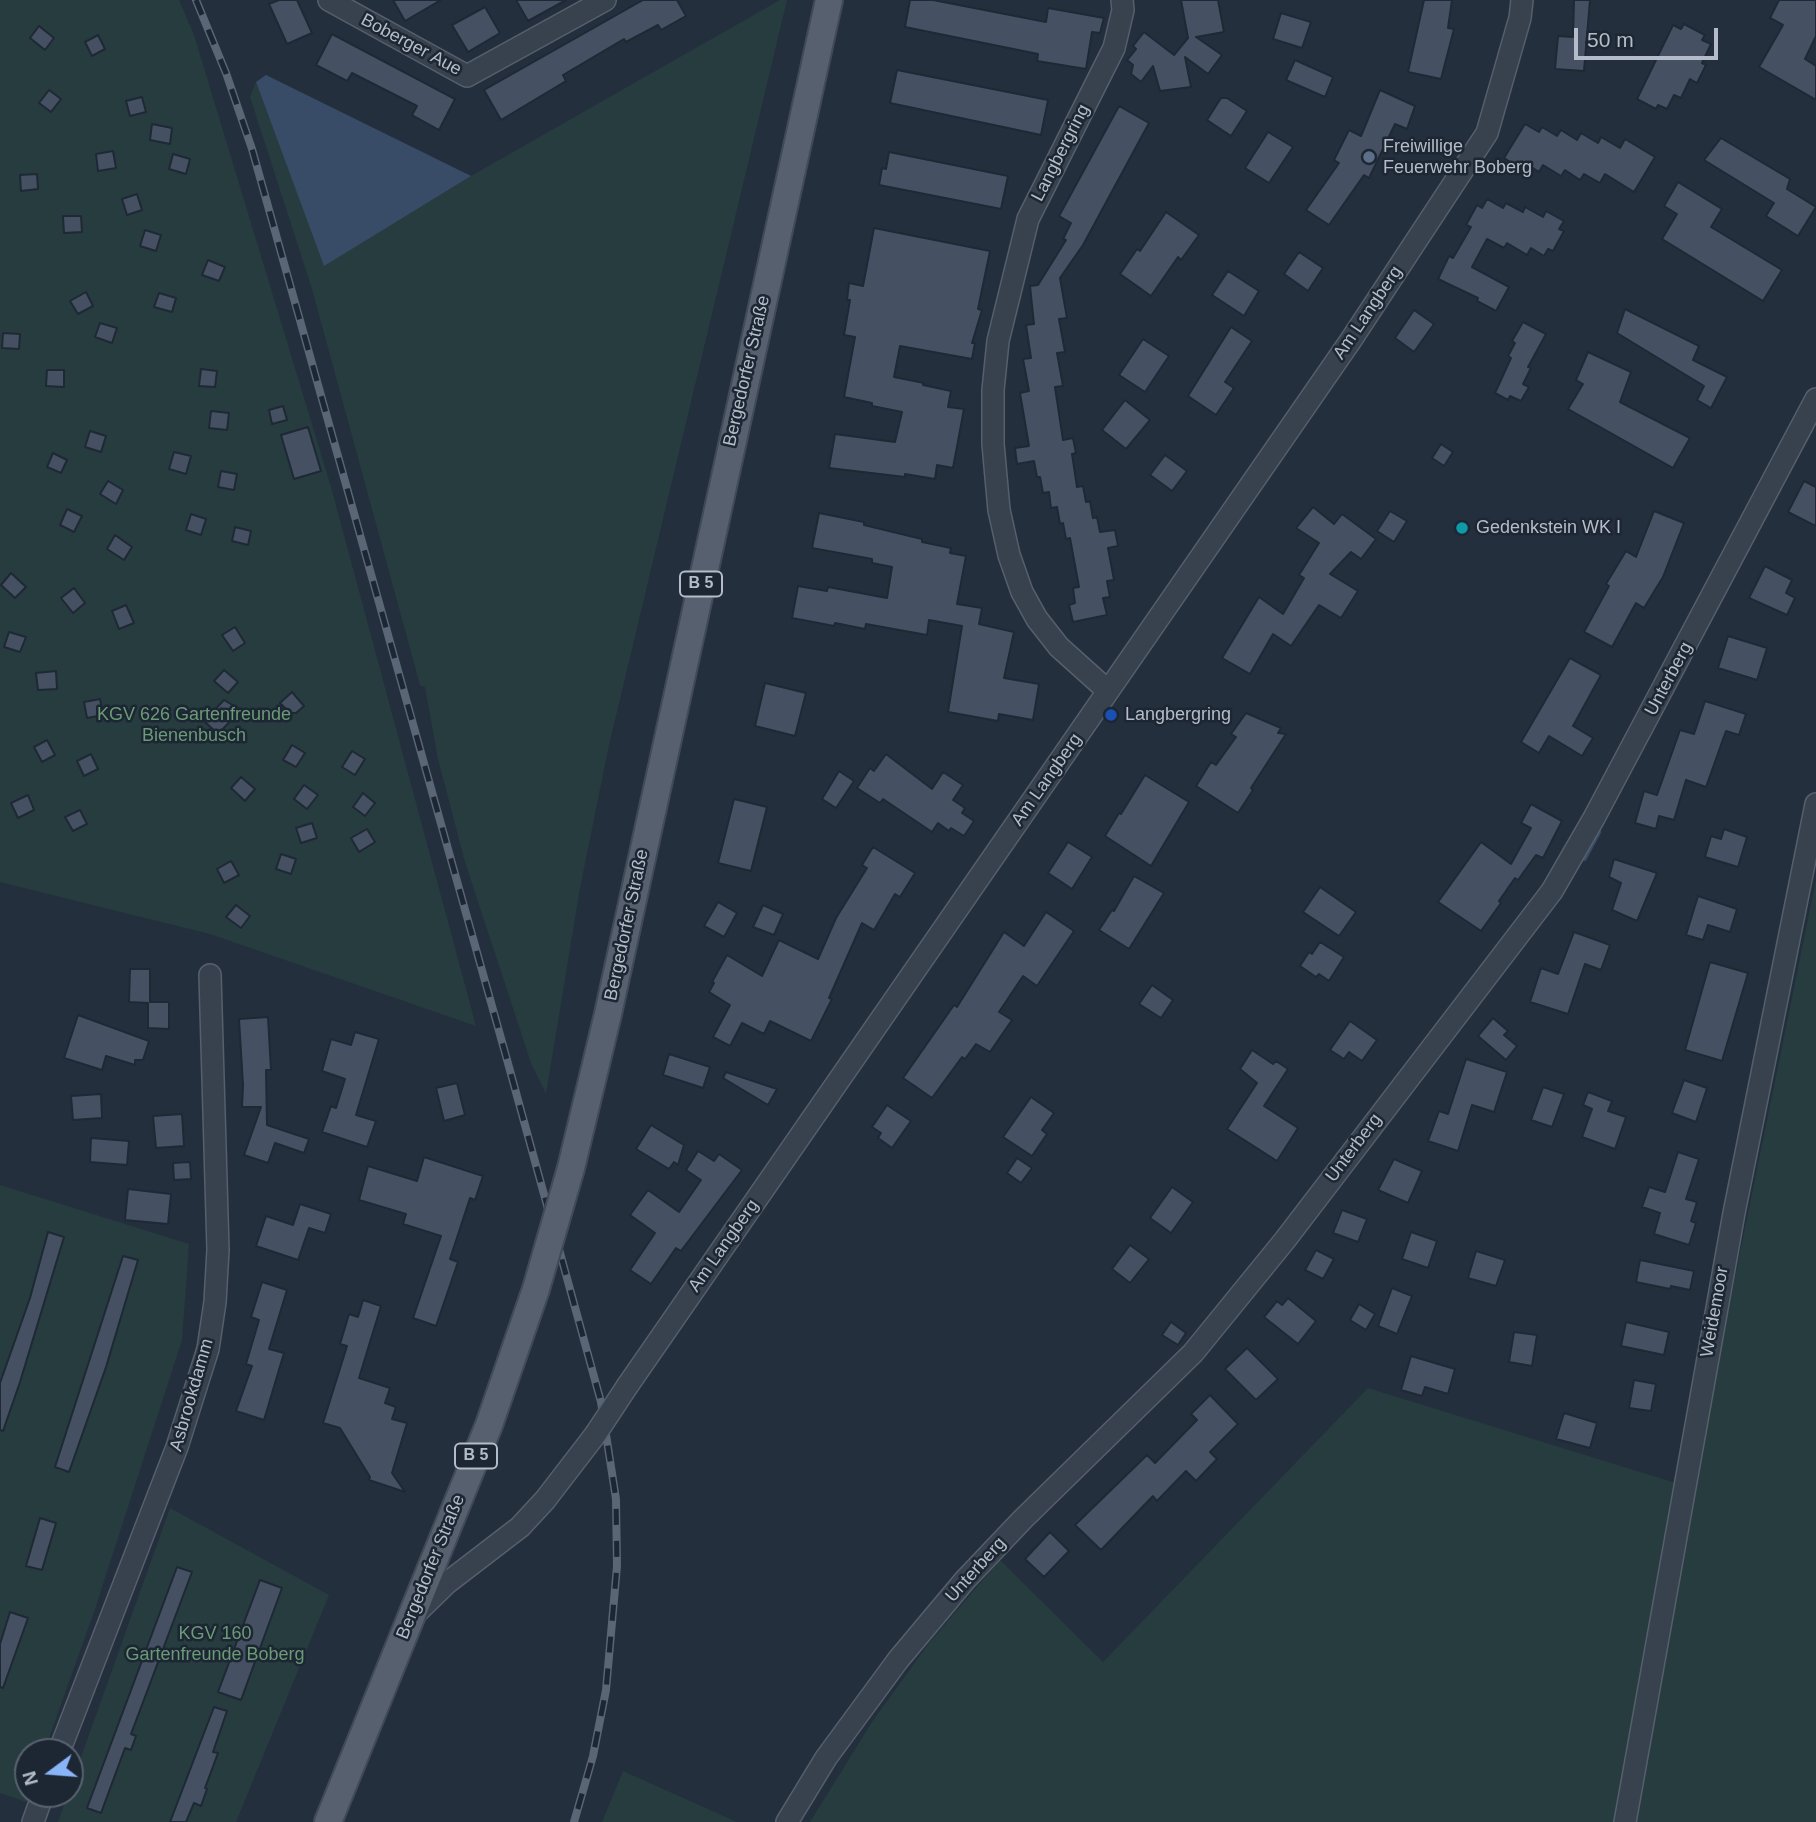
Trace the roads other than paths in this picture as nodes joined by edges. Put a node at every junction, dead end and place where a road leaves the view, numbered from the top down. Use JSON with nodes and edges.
{"nodes":[{"id":1,"x":329,"y":0,"type":"edge"},
{"id":2,"x":605,"y":0,"type":"edge"},
{"id":3,"x":830,"y":0,"type":"edge"},
{"id":4,"x":1122,"y":0,"type":"edge"},
{"id":5,"x":1522,"y":0,"type":"edge"},
{"id":6,"x":1816,"y":399,"type":"edge"},
{"id":7,"x":1108,"y":691,"type":"junction"},
{"id":8,"x":1816,"y":804,"type":"edge"},
{"id":9,"x":210,"y":975,"type":"dead end"},
{"id":10,"x":410,"y":1620,"type":"junction"},
{"id":11,"x":65,"y":1738,"type":"edge"},
{"id":12,"x":328,"y":1822,"type":"edge"},
{"id":13,"x":787,"y":1822,"type":"edge"},
{"id":14,"x":1625,"y":1822,"type":"edge"}],
"edges":[{"from":1,"to":2,"type":"street","name":"Boberger Aue"},
{"from":3,"to":10,"type":"main road","name":"Bergedorfer Straße","number":"B 5","bridge":true},
{"from":4,"to":7,"type":"street","name":"Langbergring"},
{"from":5,"to":7,"type":"street","name":"Am Langberg"},
{"from":6,"to":13,"type":"street","name":"Unterberg"},
{"from":7,"to":10,"type":"street","name":"Am Langberg","bridge":true},
{"from":8,"to":14,"type":"street","name":"Weidemoor"},
{"from":9,"to":11,"type":"street","name":"Asbrookdamm"},
{"from":10,"to":12,"type":"main road","name":"Bergedorfer Straße","number":"B 5"}]}
